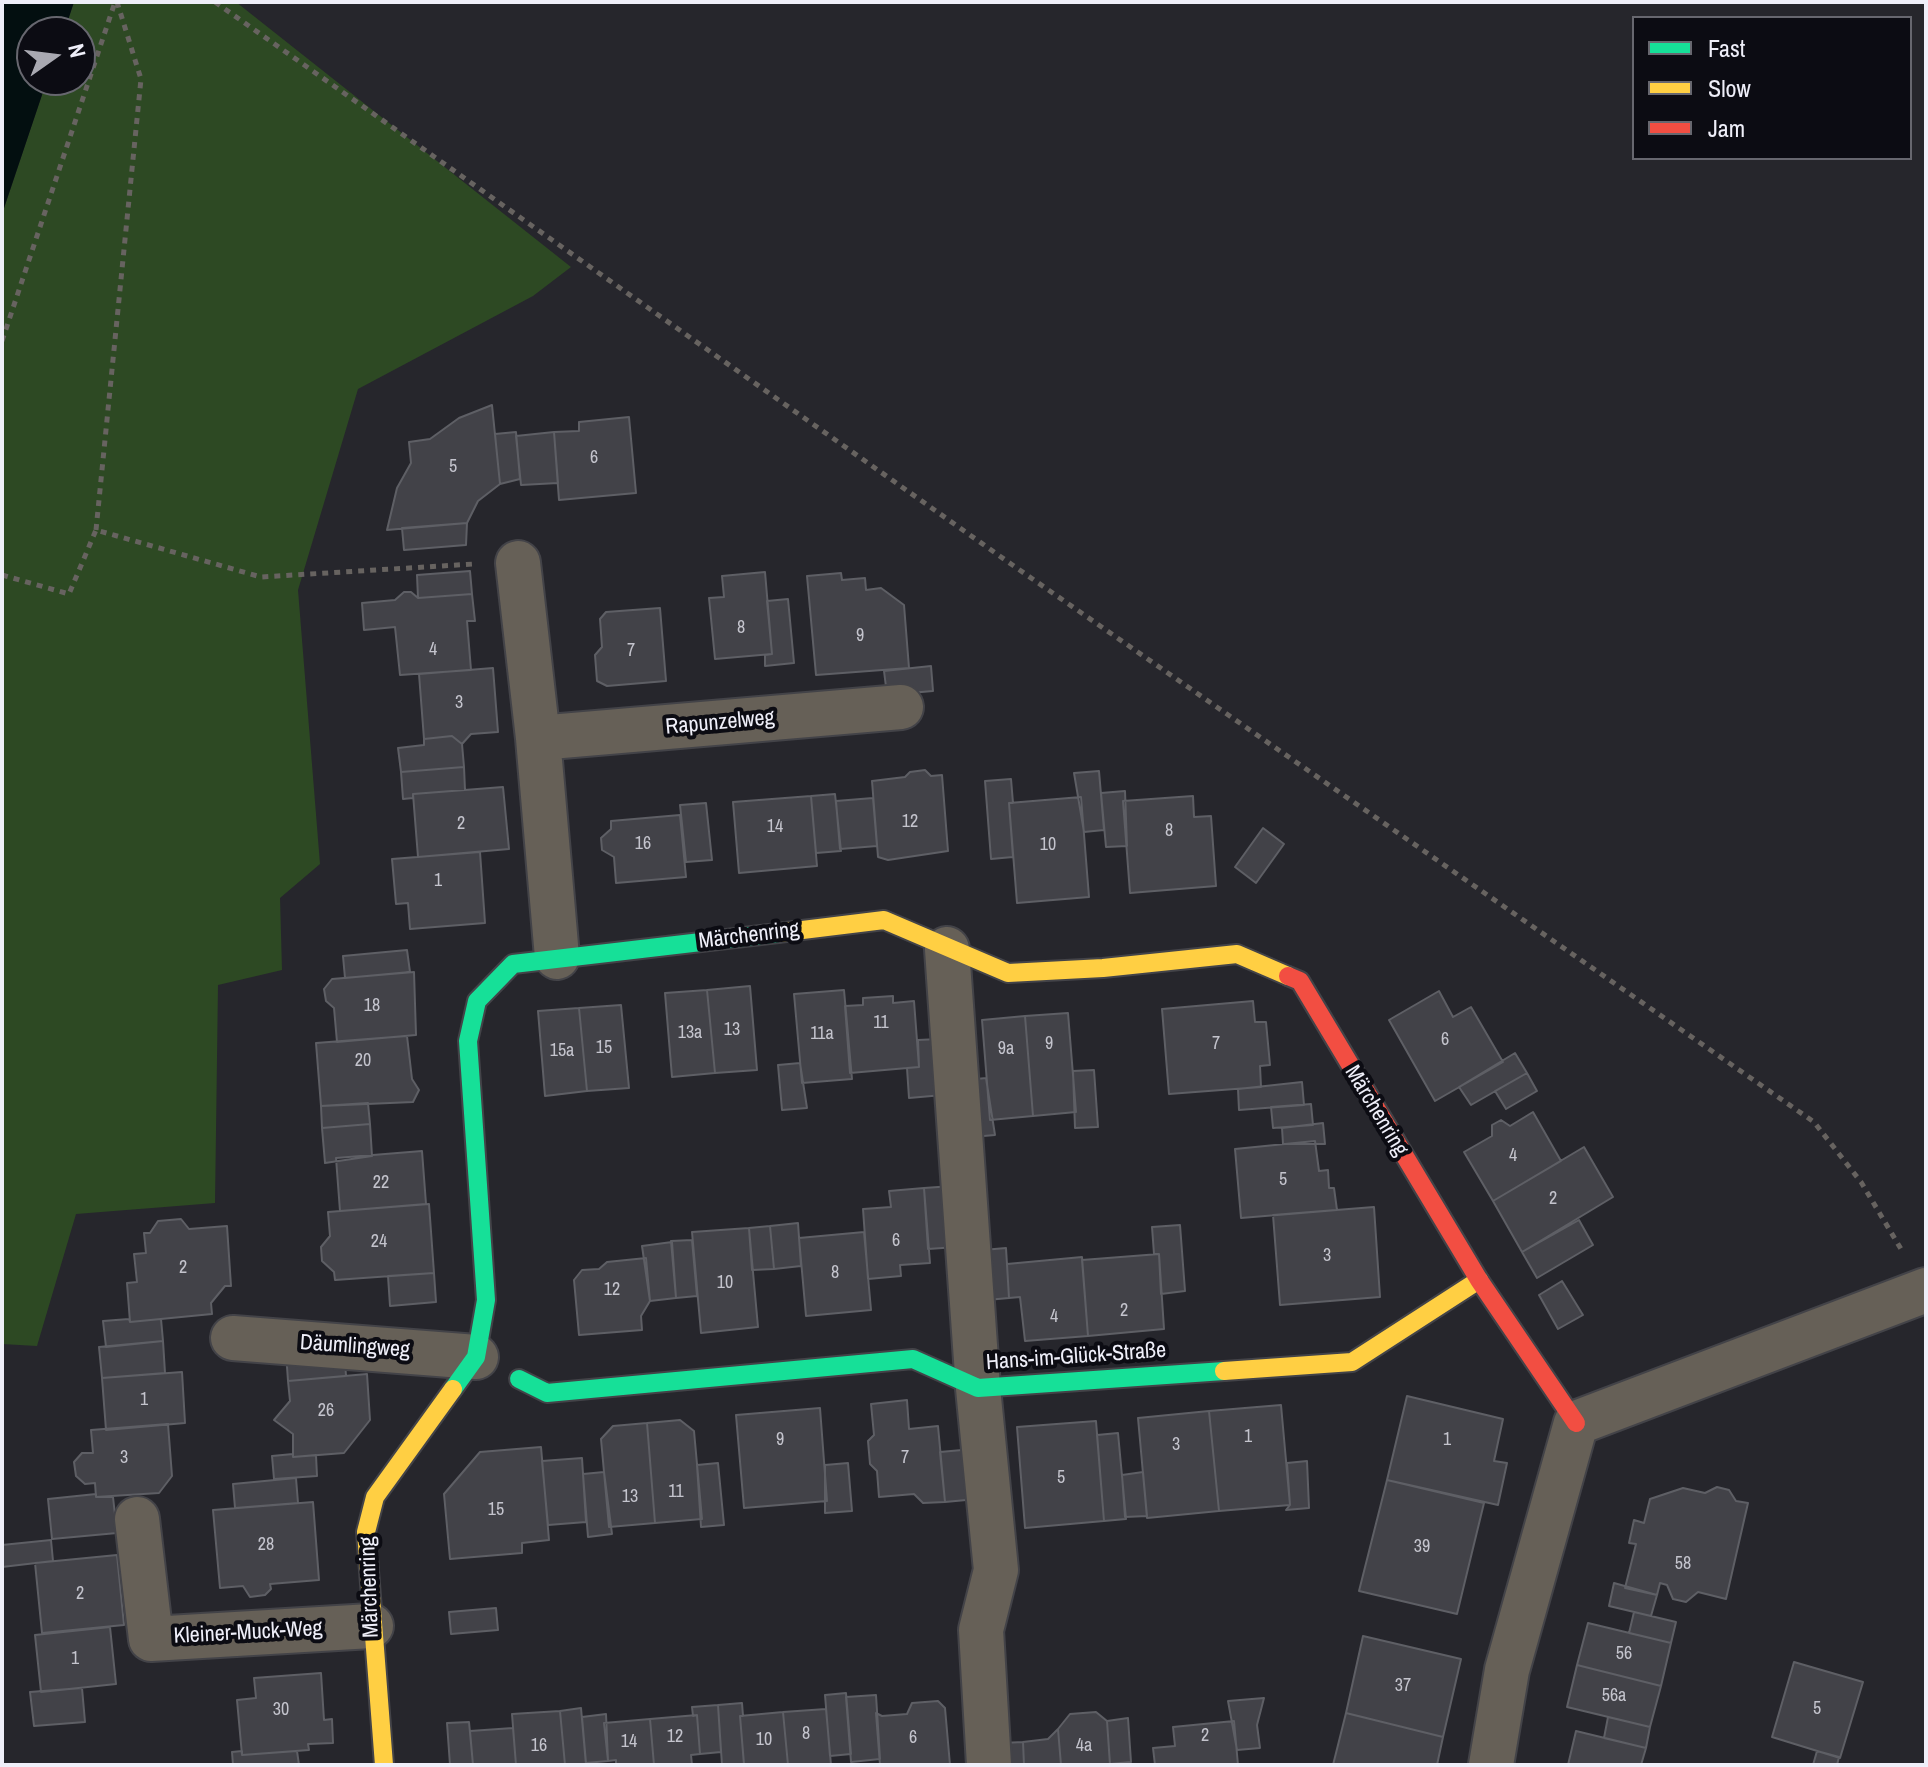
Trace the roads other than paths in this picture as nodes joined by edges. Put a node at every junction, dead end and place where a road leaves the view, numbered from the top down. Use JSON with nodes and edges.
{"nodes":[{"id":1,"x":518,"y":563,"type":"road end"},
{"id":2,"x":901,"y":707,"type":"dead end"},
{"id":3,"x":538,"y":738,"type":"junction"},
{"id":4,"x":947,"y":949,"type":"junction"},
{"id":5,"x":557,"y":957,"type":"junction"},
{"id":6,"x":1917,"y":1273,"type":"edge"},
{"id":7,"x":1479,"y":1280,"type":"junction"},
{"id":8,"x":233,"y":1338,"type":"dead end"},
{"id":9,"x":476,"y":1357,"type":"junction"},
{"id":10,"x":519,"y":1379,"type":"dead end"},
{"id":11,"x":978,"y":1388,"type":"junction"},
{"id":12,"x":1576,"y":1423,"type":"junction"},
{"id":13,"x":137,"y":1519,"type":"dead end"},
{"id":14,"x":371,"y":1626,"type":"junction"},
{"id":15,"x":384,"y":1765,"type":"edge"},
{"id":16,"x":989,"y":1765,"type":"edge"},
{"id":17,"x":1491,"y":1765,"type":"edge"}],
"edges":[{"from":1,"to":3,"type":"street"},
{"from":2,"to":3,"type":"street","name":"Rapunzelweg"},
{"from":3,"to":5,"type":"street"},
{"from":4,"to":5,"type":"street","name":"Märchenring"},
{"from":4,"to":7,"type":"street","name":"Märchenring"},
{"from":4,"to":11,"type":"street"},
{"from":5,"to":9,"type":"street","name":"Märchenring"},
{"from":6,"to":12,"type":"street"},
{"from":7,"to":11,"type":"street","name":"Hans-im-Glück-Straße"},
{"from":7,"to":12,"type":"street","name":"Märchenring"},
{"from":8,"to":9,"type":"street","name":"Däumlingweg"},
{"from":9,"to":14,"type":"street","name":"Märchenring"},
{"from":10,"to":11,"type":"street","name":"Hans-im-Glück-Straße"},
{"from":11,"to":16,"type":"street"},
{"from":12,"to":17,"type":"street"},
{"from":13,"to":14,"type":"street","name":"Kleiner-Muck-Weg"},
{"from":14,"to":15,"type":"street","name":"Märchenring"}]}
